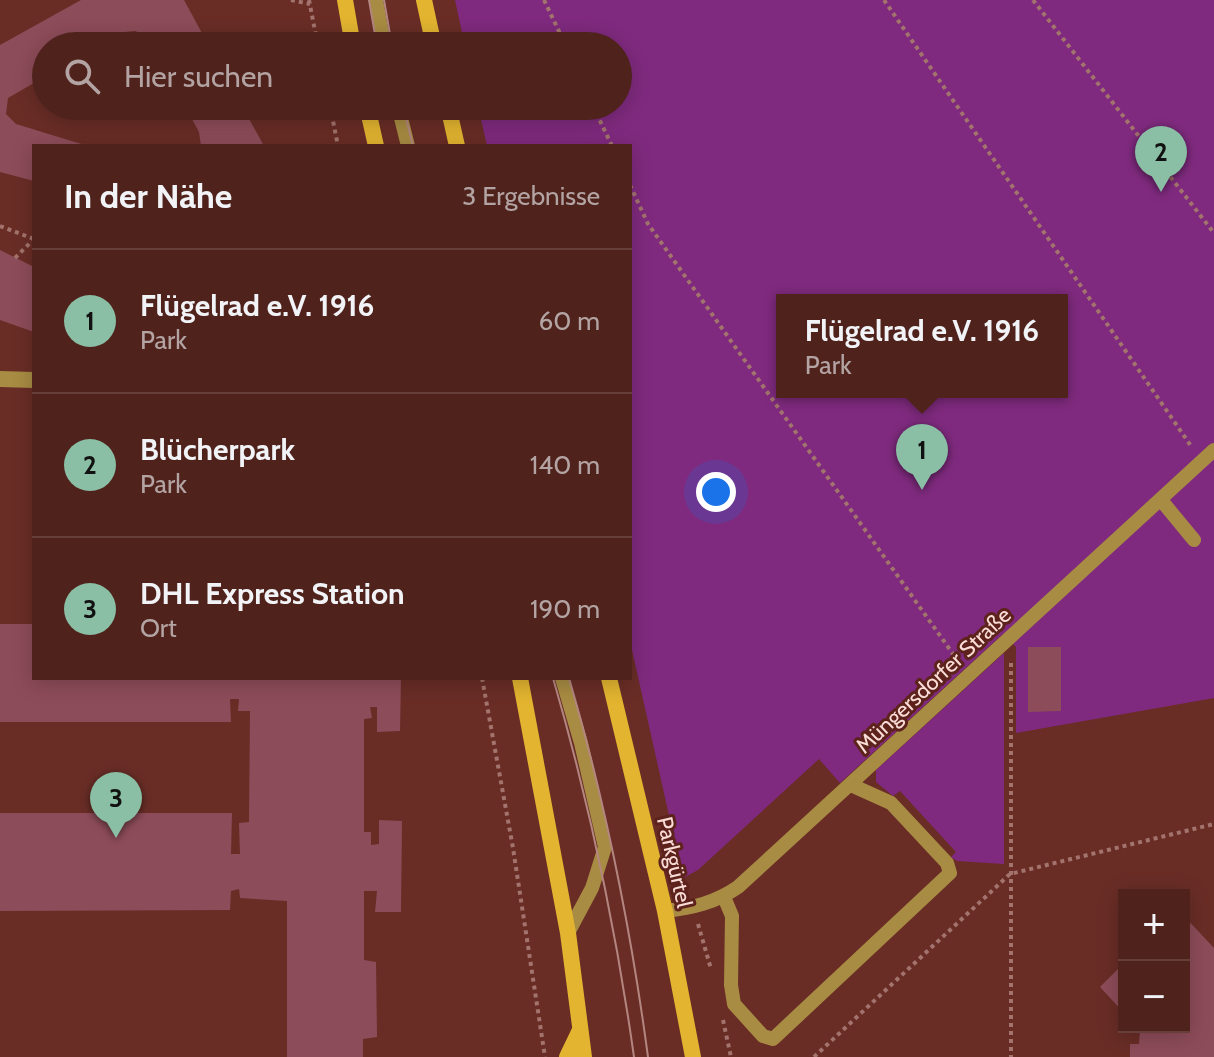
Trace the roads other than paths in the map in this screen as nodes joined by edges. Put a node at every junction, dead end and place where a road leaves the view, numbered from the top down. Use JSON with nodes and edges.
{"nodes":[{"id":1,"x":345,"y":0,"type":"edge"},
{"id":2,"x":376,"y":0,"type":"edge"},
{"id":3,"x":424,"y":0,"type":"edge"},
{"id":4,"x":351,"y":32,"type":"edge"},
{"id":5,"x":382,"y":32,"type":"edge"},
{"id":6,"x":431,"y":32,"type":"edge"},
{"id":7,"x":370,"y":120,"type":"edge"},
{"id":8,"x":402,"y":120,"type":"edge"},
{"id":9,"x":451,"y":120,"type":"edge"},
{"id":10,"x":376,"y":144,"type":"edge"},
{"id":11,"x":408,"y":144,"type":"edge"},
{"id":12,"x":457,"y":144,"type":"edge"},
{"id":13,"x":0,"y":379,"type":"edge"},
{"id":14,"x":32,"y":380,"type":"edge"},
{"id":15,"x":1214,"y":450,"type":"edge"},
{"id":16,"x":1161,"y":500,"type":"junction"},
{"id":17,"x":1194,"y":540,"type":"dead end"},
{"id":18,"x":520,"y":680,"type":"edge"},
{"id":19,"x":563,"y":680,"type":"edge"},
{"id":20,"x":609,"y":680,"type":"edge"},
{"id":21,"x":851,"y":785,"type":"junction"},
{"id":22,"x":724,"y":897,"type":"junction"},
{"id":23,"x":665,"y":911,"type":"junction"},
{"id":24,"x":568,"y":933,"type":"junction"},
{"id":25,"x":580,"y":1030,"type":"junction"},
{"id":26,"x":693,"y":1056,"type":"edge"},
{"id":27,"x":567,"y":1057,"type":"edge"},
{"id":28,"x":584,"y":1057,"type":"edge"}],
"edges":[{"from":1,"to":4,"type":"main road"},
{"from":2,"to":5,"type":"lane"},
{"from":3,"to":6,"type":"main road"},
{"from":7,"to":10,"type":"main road"},
{"from":8,"to":11,"type":"lane"},
{"from":9,"to":12,"type":"main road"},
{"from":13,"to":14,"type":"street"},
{"from":15,"to":16,"type":"lane","name":"Müngersdorfer Straße"},
{"from":16,"to":17,"type":"lane"},
{"from":16,"to":21,"type":"lane","name":"Müngersdorfer Straße"},
{"from":18,"to":24,"type":"main road"},
{"from":19,"to":24,"type":"lane"},
{"from":20,"to":23,"type":"main road","name":"Parkgürtel"},
{"from":21,"to":22,"type":"lane","name":"Müngersdorfer Straße"},
{"from":21,"to":22,"type":"lane"},
{"from":22,"to":23,"type":"lane","name":"Müngersdorfer Straße"},
{"from":23,"to":26,"type":"main road","name":"Parkgürtel"},
{"from":24,"to":25,"type":"main road"},
{"from":25,"to":27,"type":"main road"},
{"from":25,"to":28,"type":"main road"}]}
